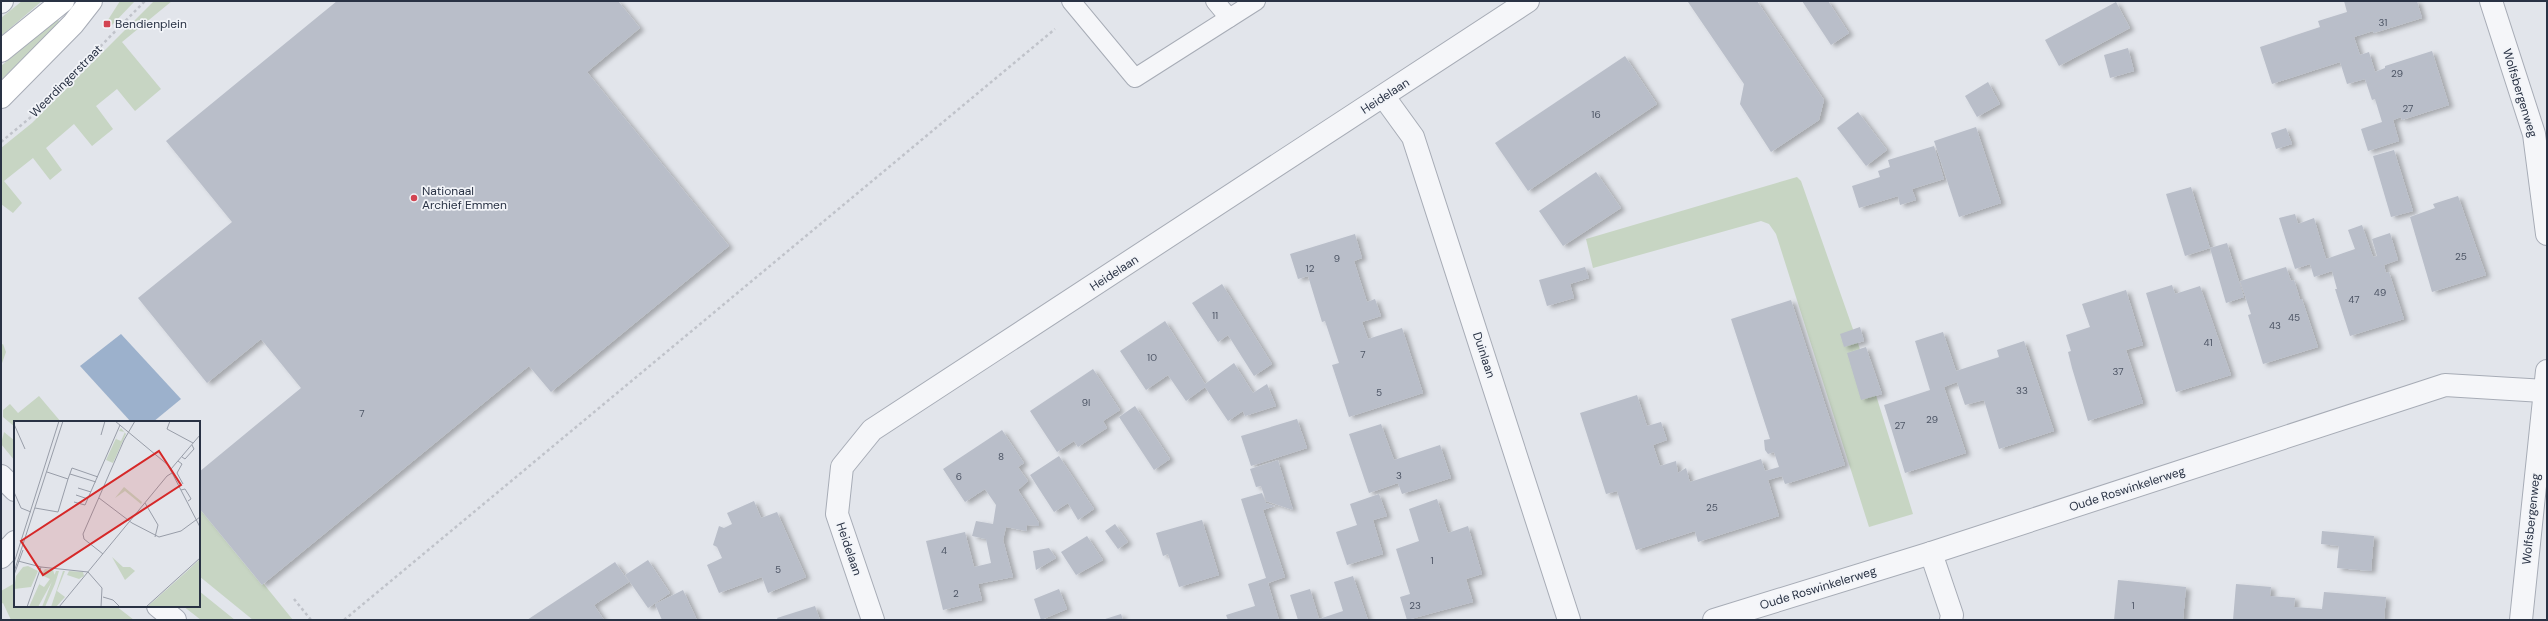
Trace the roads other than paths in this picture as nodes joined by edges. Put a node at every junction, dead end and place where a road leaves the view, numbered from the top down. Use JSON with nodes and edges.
{"nodes":[{"id":1,"x":63,"y":1,"type":"edge"},
{"id":2,"x":91,"y":1,"type":"edge"},
{"id":3,"x":1215,"y":1,"type":"edge"},
{"id":4,"x":1256,"y":1,"type":"edge"},
{"id":5,"x":1528,"y":1,"type":"edge"},
{"id":6,"x":2491,"y":1,"type":"edge"},
{"id":7,"x":1075,"y":5,"type":"edge"},
{"id":8,"x":1230,"y":18,"type":"junction"},
{"id":9,"x":1,"y":51,"type":"edge"},
{"id":10,"x":1,"y":97,"type":"edge"},
{"id":11,"x":1384,"y":97,"type":"junction"},
{"id":12,"x":2547,"y":234,"type":"edge"},
{"id":13,"x":2545,"y":381,"type":"edge"},
{"id":14,"x":1,"y":476,"type":"edge"},
{"id":15,"x":14,"y":489,"type":"edge"},
{"id":16,"x":14,"y":543,"type":"edge"},
{"id":17,"x":1931,"y":553,"type":"junction"},
{"id":18,"x":1,"y":556,"type":"edge"},
{"id":19,"x":159,"y":607,"type":"edge"},
{"id":20,"x":175,"y":620,"type":"edge"},
{"id":21,"x":873,"y":620,"type":"edge"},
{"id":22,"x":1569,"y":620,"type":"edge"},
{"id":23,"x":1714,"y":620,"type":"edge"},
{"id":24,"x":1951,"y":620,"type":"edge"},
{"id":25,"x":2521,"y":620,"type":"edge"}],
"edges":[{"from":1,"to":9,"type":"main road"},
{"from":2,"to":10,"type":"main road"},
{"from":3,"to":8,"type":"lane"},
{"from":4,"to":8,"type":"lane"},
{"from":5,"to":11,"type":"street","name":"Heidelaan"},
{"from":6,"to":12,"type":"street","name":"Wolfsbergenweg"},
{"from":7,"to":8,"type":"lane"},
{"from":11,"to":21,"type":"street","name":"Heidelaan"},
{"from":11,"to":22,"type":"street","name":"Duinlaan"},
{"from":13,"to":17,"type":"street","name":"Oude Roswinkelerweg"},
{"from":13,"to":25,"type":"street","name":"Wolfsbergenweg"},
{"from":14,"to":15,"type":"street"},
{"from":16,"to":18,"type":"street"},
{"from":17,"to":23,"type":"street","name":"Oude Roswinkelerweg"},
{"from":17,"to":24,"type":"street"},
{"from":19,"to":20,"type":"street"}]}
